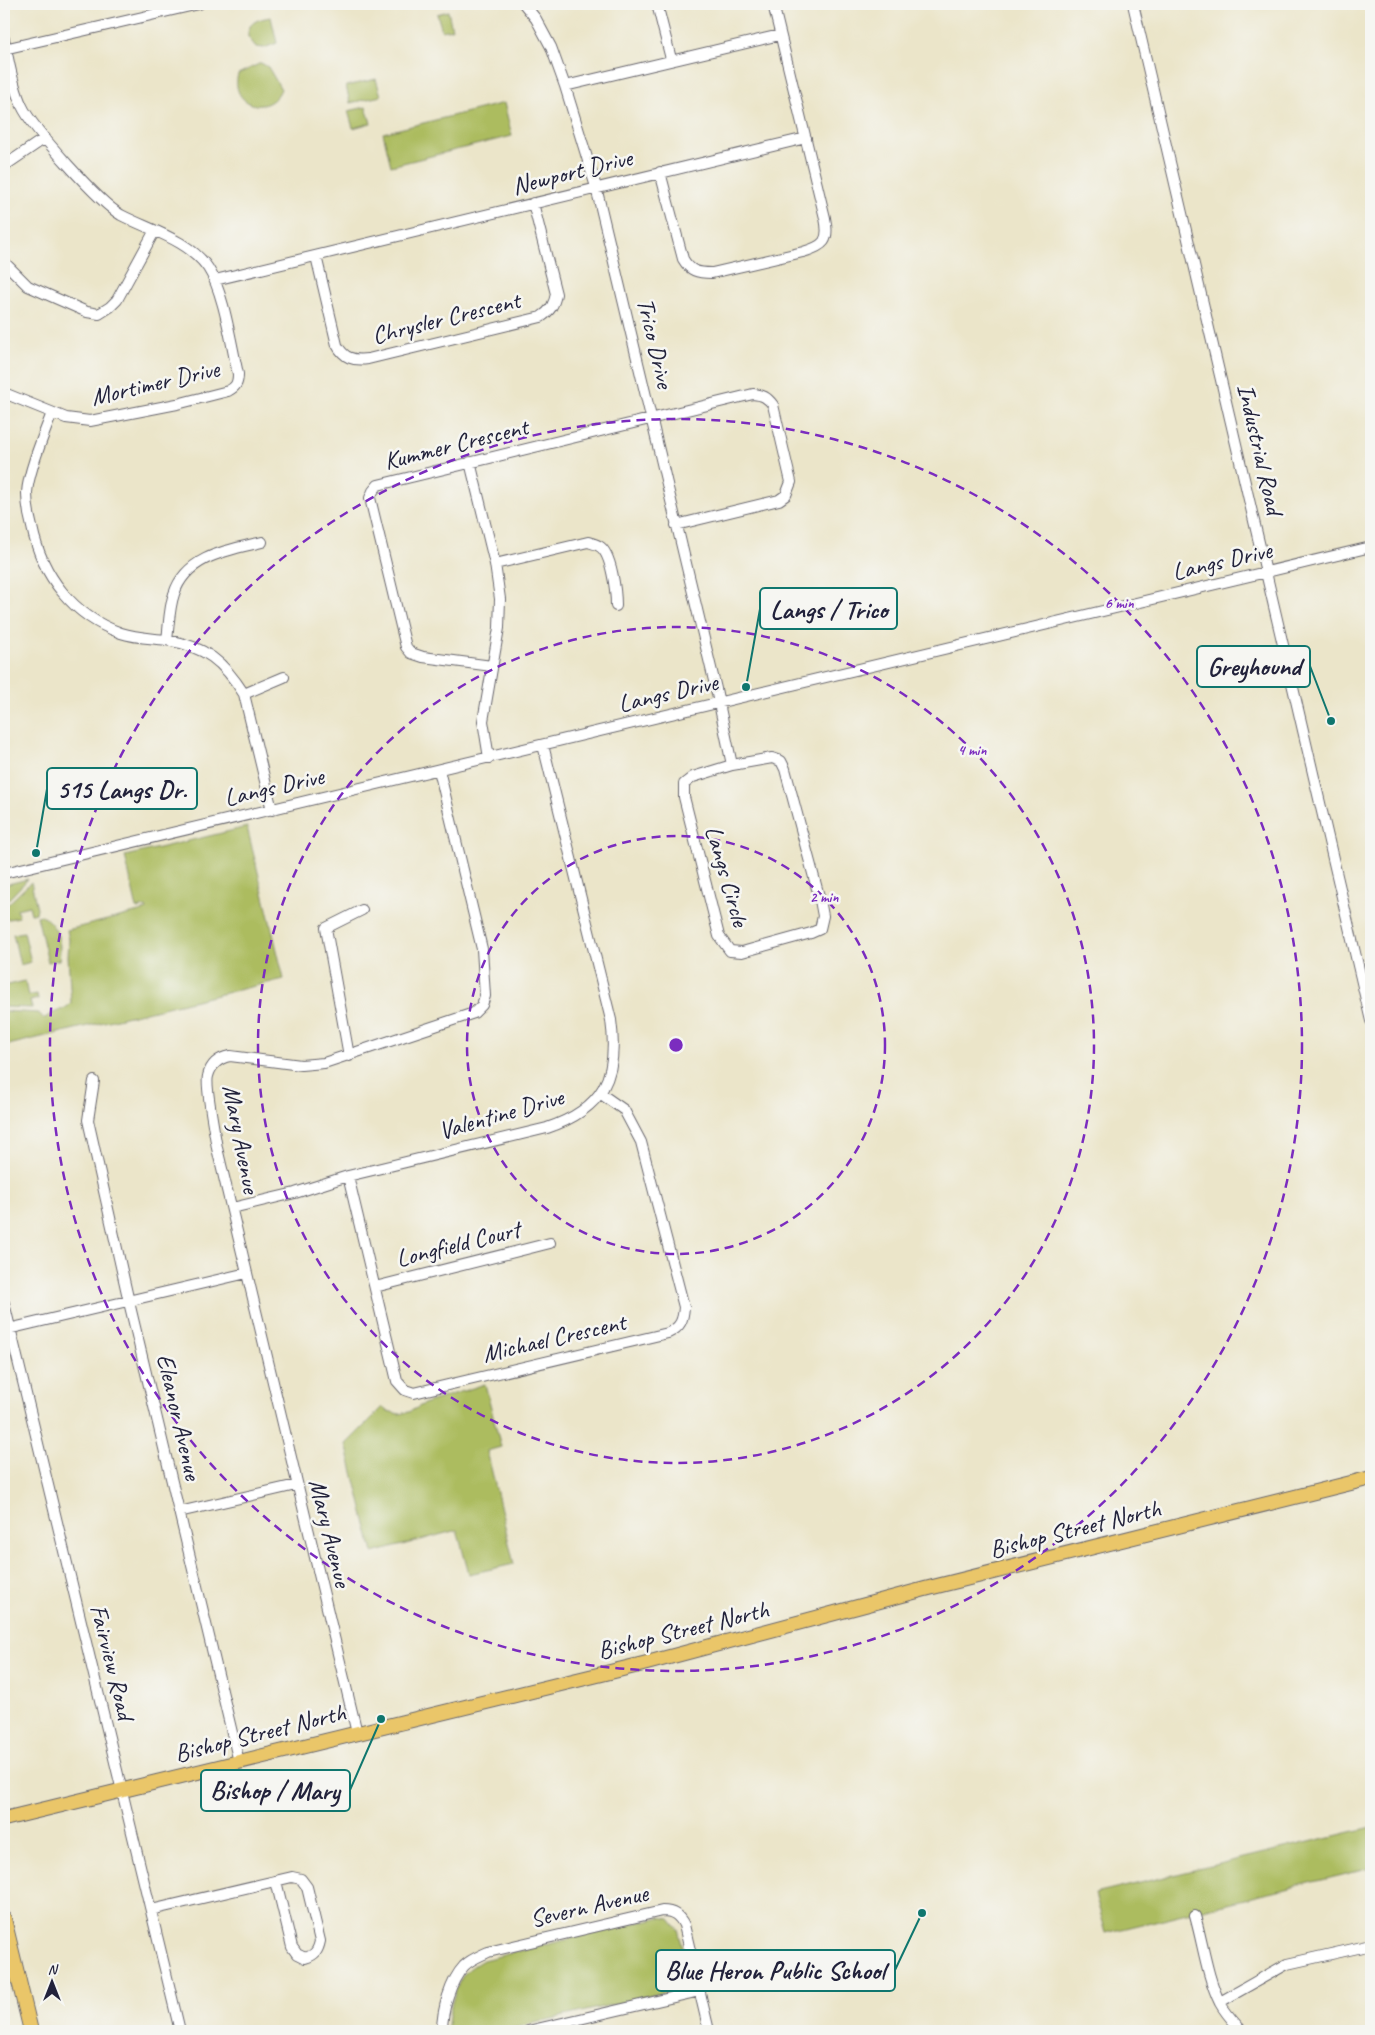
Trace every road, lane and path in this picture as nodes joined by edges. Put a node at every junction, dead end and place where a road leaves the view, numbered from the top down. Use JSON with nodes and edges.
{"nodes":[{"id":1,"x":198,"y":4,"type":"edge"},
{"id":2,"x":524,"y":4,"type":"edge"},
{"id":3,"x":657,"y":4,"type":"edge"},
{"id":4,"x":773,"y":4,"type":"edge"},
{"id":5,"x":1134,"y":4,"type":"edge"},
{"id":6,"x":780,"y":34,"type":"junction"},
{"id":7,"x":5,"y":46,"type":"edge"},
{"id":8,"x":671,"y":59,"type":"junction"},
{"id":9,"x":565,"y":86,"type":"junction"},
{"id":10,"x":45,"y":138,"type":"junction"},
{"id":11,"x":806,"y":138,"type":"junction"},
{"id":12,"x":4,"y":166,"type":"edge"},
{"id":13,"x":660,"y":172,"type":"junction"},
{"id":14,"x":596,"y":187,"type":"junction"},
{"id":15,"x":533,"y":203,"type":"junction"},
{"id":16,"x":154,"y":232,"type":"junction"},
{"id":17,"x":316,"y":256,"type":"junction"},
{"id":18,"x":4,"y":262,"type":"edge"},
{"id":19,"x":215,"y":280,"type":"junction"},
{"id":20,"x":4,"y":393,"type":"edge"},
{"id":21,"x":52,"y":413,"type":"junction"},
{"id":22,"x":651,"y":418,"type":"junction"},
{"id":23,"x":470,"y":462,"type":"junction"},
{"id":24,"x":676,"y":525,"type":"junction"},
{"id":25,"x":262,"y":542,"type":"dead end"},
{"id":26,"x":1371,"y":547,"type":"edge"},
{"id":27,"x":495,"y":564,"type":"junction"},
{"id":28,"x":1267,"y":572,"type":"junction"},
{"id":29,"x":616,"y":606,"type":"dead end"},
{"id":30,"x":166,"y":640,"type":"junction"},
{"id":31,"x":492,"y":666,"type":"junction"},
{"id":32,"x":284,"y":677,"type":"dead end"},
{"id":33,"x":244,"y":694,"type":"junction"},
{"id":34,"x":718,"y":703,"type":"junction"},
{"id":35,"x":542,"y":745,"type":"junction"},
{"id":36,"x":489,"y":758,"type":"junction"},
{"id":37,"x":732,"y":765,"type":"junction"},
{"id":38,"x":439,"y":770,"type":"junction"},
{"id":39,"x":272,"y":810,"type":"junction"},
{"id":40,"x":4,"y":873,"type":"edge"},
{"id":41,"x":362,"y":910,"type":"dead end"},
{"id":42,"x":1371,"y":1021,"type":"edge"},
{"id":43,"x":348,"y":1056,"type":"junction"},
{"id":44,"x":94,"y":1081,"type":"dead end"},
{"id":45,"x":600,"y":1094,"type":"junction"},
{"id":46,"x":348,"y":1176,"type":"junction"},
{"id":47,"x":232,"y":1208,"type":"junction"},
{"id":48,"x":550,"y":1242,"type":"dead end"},
{"id":49,"x":247,"y":1273,"type":"junction"},
{"id":50,"x":375,"y":1287,"type":"junction"},
{"id":51,"x":129,"y":1302,"type":"junction"},
{"id":52,"x":4,"y":1303,"type":"edge"},
{"id":53,"x":7,"y":1330,"type":"edge"},
{"id":54,"x":1371,"y":1478,"type":"edge"},
{"id":55,"x":296,"y":1485,"type":"junction"},
{"id":56,"x":179,"y":1512,"type":"junction"},
{"id":57,"x":357,"y":1733,"type":"junction"},
{"id":58,"x":239,"y":1762,"type":"junction"},
{"id":59,"x":121,"y":1790,"type":"junction"},
{"id":60,"x":4,"y":1819,"type":"edge"},
{"id":61,"x":276,"y":1881,"type":"junction"},
{"id":62,"x":151,"y":1910,"type":"junction"},
{"id":63,"x":1195,"y":1916,"type":"dead end"},
{"id":64,"x":4,"y":1919,"type":"edge"},
{"id":65,"x":1371,"y":1945,"type":"edge"},
{"id":66,"x":700,"y":1991,"type":"junction"},
{"id":67,"x":1220,"y":2002,"type":"junction"},
{"id":68,"x":31,"y":2031,"type":"edge"},
{"id":69,"x":180,"y":2031,"type":"edge"},
{"id":70,"x":442,"y":2031,"type":"edge"},
{"id":71,"x":528,"y":2031,"type":"edge"},
{"id":72,"x":709,"y":2031,"type":"edge"},
{"id":73,"x":1242,"y":2031,"type":"edge"}],
"edges":[{"from":1,"to":7,"type":"street"},
{"from":2,"to":9,"type":"street","name":"Trico Drive"},
{"from":3,"to":8,"type":"street"},
{"from":4,"to":6,"type":"street"},
{"from":5,"to":28,"type":"street","name":"Industrial Road"},
{"from":6,"to":8,"type":"street"},
{"from":6,"to":11,"type":"street"},
{"from":7,"to":10,"type":"street","name":"Mortimer Drive"},
{"from":8,"to":9,"type":"street"},
{"from":9,"to":14,"type":"street","name":"Trico Drive"},
{"from":10,"to":12,"type":"street"},
{"from":10,"to":16,"type":"street","name":"Mortimer Drive"},
{"from":11,"to":13,"type":"street","name":"Newport Drive"},
{"from":11,"to":13,"type":"street"},
{"from":13,"to":14,"type":"street","name":"Newport Drive"},
{"from":14,"to":15,"type":"street","name":"Newport Drive"},
{"from":14,"to":22,"type":"street","name":"Trico Drive"},
{"from":15,"to":17,"type":"street","name":"Newport Drive"},
{"from":15,"to":17,"type":"street","name":"Chrysler Crescent"},
{"from":16,"to":18,"type":"street"},
{"from":16,"to":19,"type":"street","name":"Mortimer Drive"},
{"from":17,"to":19,"type":"street","name":"Newport Drive"},
{"from":19,"to":21,"type":"street","name":"Mortimer Drive"},
{"from":20,"to":21,"type":"street","name":"Mortimer Drive"},
{"from":21,"to":30,"type":"street"},
{"from":22,"to":23,"type":"street","name":"Kummer Crescent"},
{"from":22,"to":24,"type":"street","name":"Trico Drive"},
{"from":22,"to":24,"type":"street","name":"Kummer Crescent"},
{"from":23,"to":27,"type":"street"},
{"from":23,"to":31,"type":"street","name":"Kummer Crescent"},
{"from":24,"to":34,"type":"street","name":"Trico Drive"},
{"from":25,"to":30,"type":"street"},
{"from":26,"to":28,"type":"street","name":"Langs Drive"},
{"from":27,"to":29,"type":"street"},
{"from":27,"to":31,"type":"street"},
{"from":28,"to":34,"type":"street","name":"Langs Drive"},
{"from":28,"to":42,"type":"street","name":"Industrial Road"},
{"from":30,"to":33,"type":"street"},
{"from":31,"to":36,"type":"street"},
{"from":32,"to":33,"type":"street"},
{"from":33,"to":39,"type":"street"},
{"from":34,"to":35,"type":"street","name":"Langs Drive"},
{"from":34,"to":37,"type":"street"},
{"from":35,"to":36,"type":"street","name":"Langs Drive"},
{"from":35,"to":45,"type":"street","name":"Valentine Drive"},
{"from":36,"to":38,"type":"street","name":"Langs Drive"},
{"from":37,"to":37,"type":"street","name":"Langs Circle"},
{"from":38,"to":39,"type":"street","name":"Langs Drive"},
{"from":38,"to":43,"type":"street","name":"Mary Avenue"},
{"from":39,"to":40,"type":"street","name":"Langs Drive"},
{"from":41,"to":43,"type":"street"},
{"from":43,"to":47,"type":"street","name":"Mary Avenue"},
{"from":44,"to":51,"type":"street","name":"Eleanor Avenue"},
{"from":45,"to":46,"type":"street","name":"Valentine Drive"},
{"from":45,"to":50,"type":"street","name":"Michael Crescent"},
{"from":46,"to":47,"type":"street","name":"Valentine Drive"},
{"from":46,"to":50,"type":"street","name":"Michael Crescent"},
{"from":47,"to":49,"type":"street","name":"Mary Avenue"},
{"from":48,"to":50,"type":"street","name":"Longfield Court"},
{"from":49,"to":51,"type":"street"},
{"from":49,"to":55,"type":"street","name":"Mary Avenue"},
{"from":51,"to":53,"type":"street"},
{"from":51,"to":56,"type":"street","name":"Eleanor Avenue"},
{"from":52,"to":53,"type":"street","name":"Fairview Road"},
{"from":53,"to":59,"type":"street","name":"Fairview Road"},
{"from":54,"to":57,"type":"main road","name":"Bishop Street North"},
{"from":55,"to":56,"type":"street"},
{"from":55,"to":57,"type":"street","name":"Mary Avenue"},
{"from":56,"to":58,"type":"street","name":"Eleanor Avenue"},
{"from":57,"to":58,"type":"main road","name":"Bishop Street North"},
{"from":58,"to":59,"type":"main road","name":"Bishop Street North"},
{"from":59,"to":60,"type":"main road","name":"Bishop Street North"},
{"from":59,"to":62,"type":"street","name":"Fairview Road"},
{"from":61,"to":61,"type":"street"},
{"from":61,"to":62,"type":"street"},
{"from":62,"to":69,"type":"street","name":"Fairview Road"},
{"from":63,"to":67,"type":"street"},
{"from":64,"to":68,"type":"main road"},
{"from":65,"to":67,"type":"street"},
{"from":66,"to":70,"type":"street","name":"Severn Avenue"},
{"from":66,"to":71,"type":"street"},
{"from":66,"to":72,"type":"street","name":"Severn Avenue"},
{"from":67,"to":73,"type":"street"}]}
